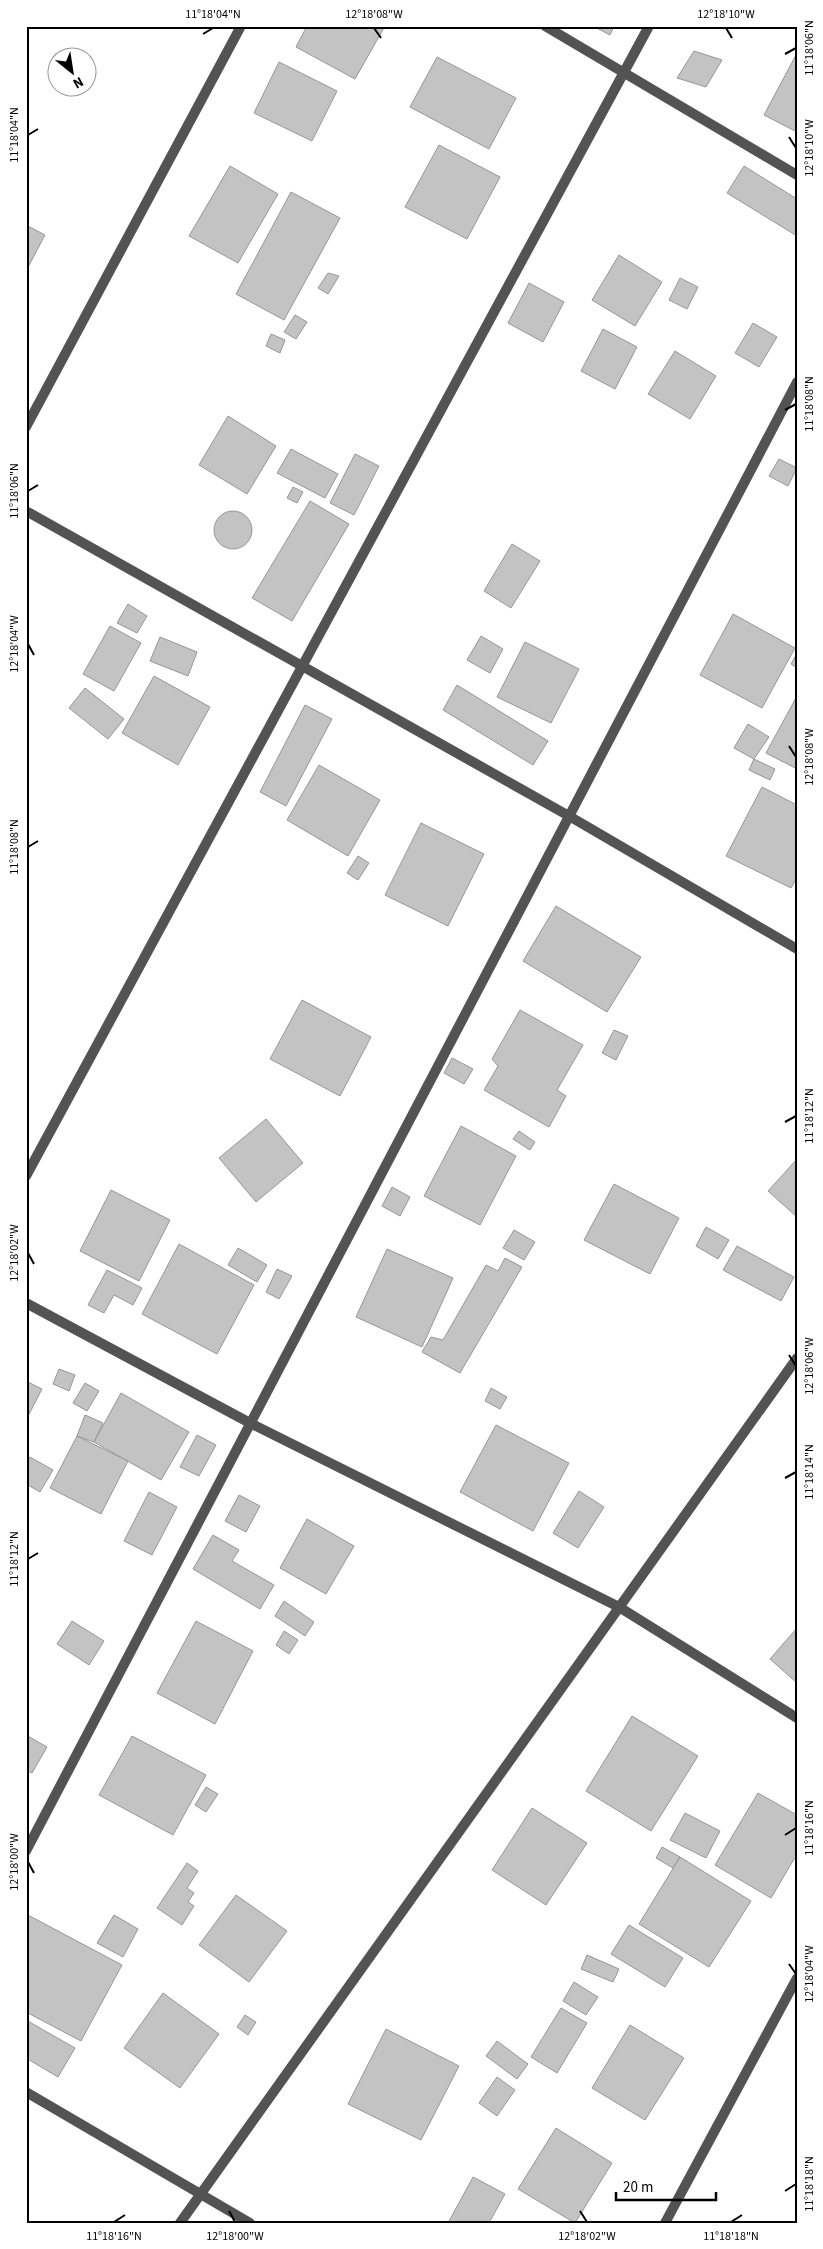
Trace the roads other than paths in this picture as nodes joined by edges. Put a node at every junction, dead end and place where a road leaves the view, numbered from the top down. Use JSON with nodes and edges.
{"nodes":[{"id":1,"x":241,"y":26,"type":"edge"},
{"id":2,"x":545,"y":26,"type":"edge"},
{"id":3,"x":649,"y":26,"type":"edge"},
{"id":4,"x":624,"y":72,"type":"junction"},
{"id":5,"x":797,"y":174,"type":"edge"},
{"id":6,"x":797,"y":382,"type":"edge"},
{"id":7,"x":26,"y":427,"type":"edge"},
{"id":8,"x":26,"y":512,"type":"edge"},
{"id":9,"x":302,"y":664,"type":"junction"},
{"id":10,"x":569,"y":816,"type":"junction"},
{"id":11,"x":797,"y":949,"type":"edge"},
{"id":12,"x":26,"y":1176,"type":"edge"},
{"id":13,"x":26,"y":1303,"type":"edge"},
{"id":14,"x":797,"y":1358,"type":"edge"},
{"id":15,"x":250,"y":1423,"type":"junction"},
{"id":16,"x":619,"y":1607,"type":"junction"},
{"id":17,"x":797,"y":1718,"type":"edge"},
{"id":18,"x":26,"y":1851,"type":"edge"},
{"id":19,"x":797,"y":1978,"type":"edge"},
{"id":20,"x":26,"y":2092,"type":"edge"},
{"id":21,"x":201,"y":2193,"type":"junction"},
{"id":22,"x":180,"y":2223,"type":"edge"},
{"id":23,"x":250,"y":2223,"type":"edge"},
{"id":24,"x":665,"y":2223,"type":"edge"}],
"edges":[{"from":1,"to":7,"type":"street"},
{"from":2,"to":4,"type":"street"},
{"from":3,"to":4,"type":"street"},
{"from":4,"to":5,"type":"street"},
{"from":4,"to":9,"type":"street"},
{"from":6,"to":10,"type":"street"},
{"from":8,"to":9,"type":"street"},
{"from":9,"to":10,"type":"street"},
{"from":9,"to":12,"type":"street"},
{"from":10,"to":11,"type":"street"},
{"from":10,"to":15,"type":"street"},
{"from":13,"to":15,"type":"street"},
{"from":14,"to":16,"type":"street"},
{"from":15,"to":16,"type":"street"},
{"from":15,"to":18,"type":"street"},
{"from":16,"to":17,"type":"street"},
{"from":16,"to":21,"type":"street"},
{"from":19,"to":24,"type":"street"},
{"from":20,"to":21,"type":"street"},
{"from":21,"to":22,"type":"street"},
{"from":21,"to":23,"type":"street"}]}
